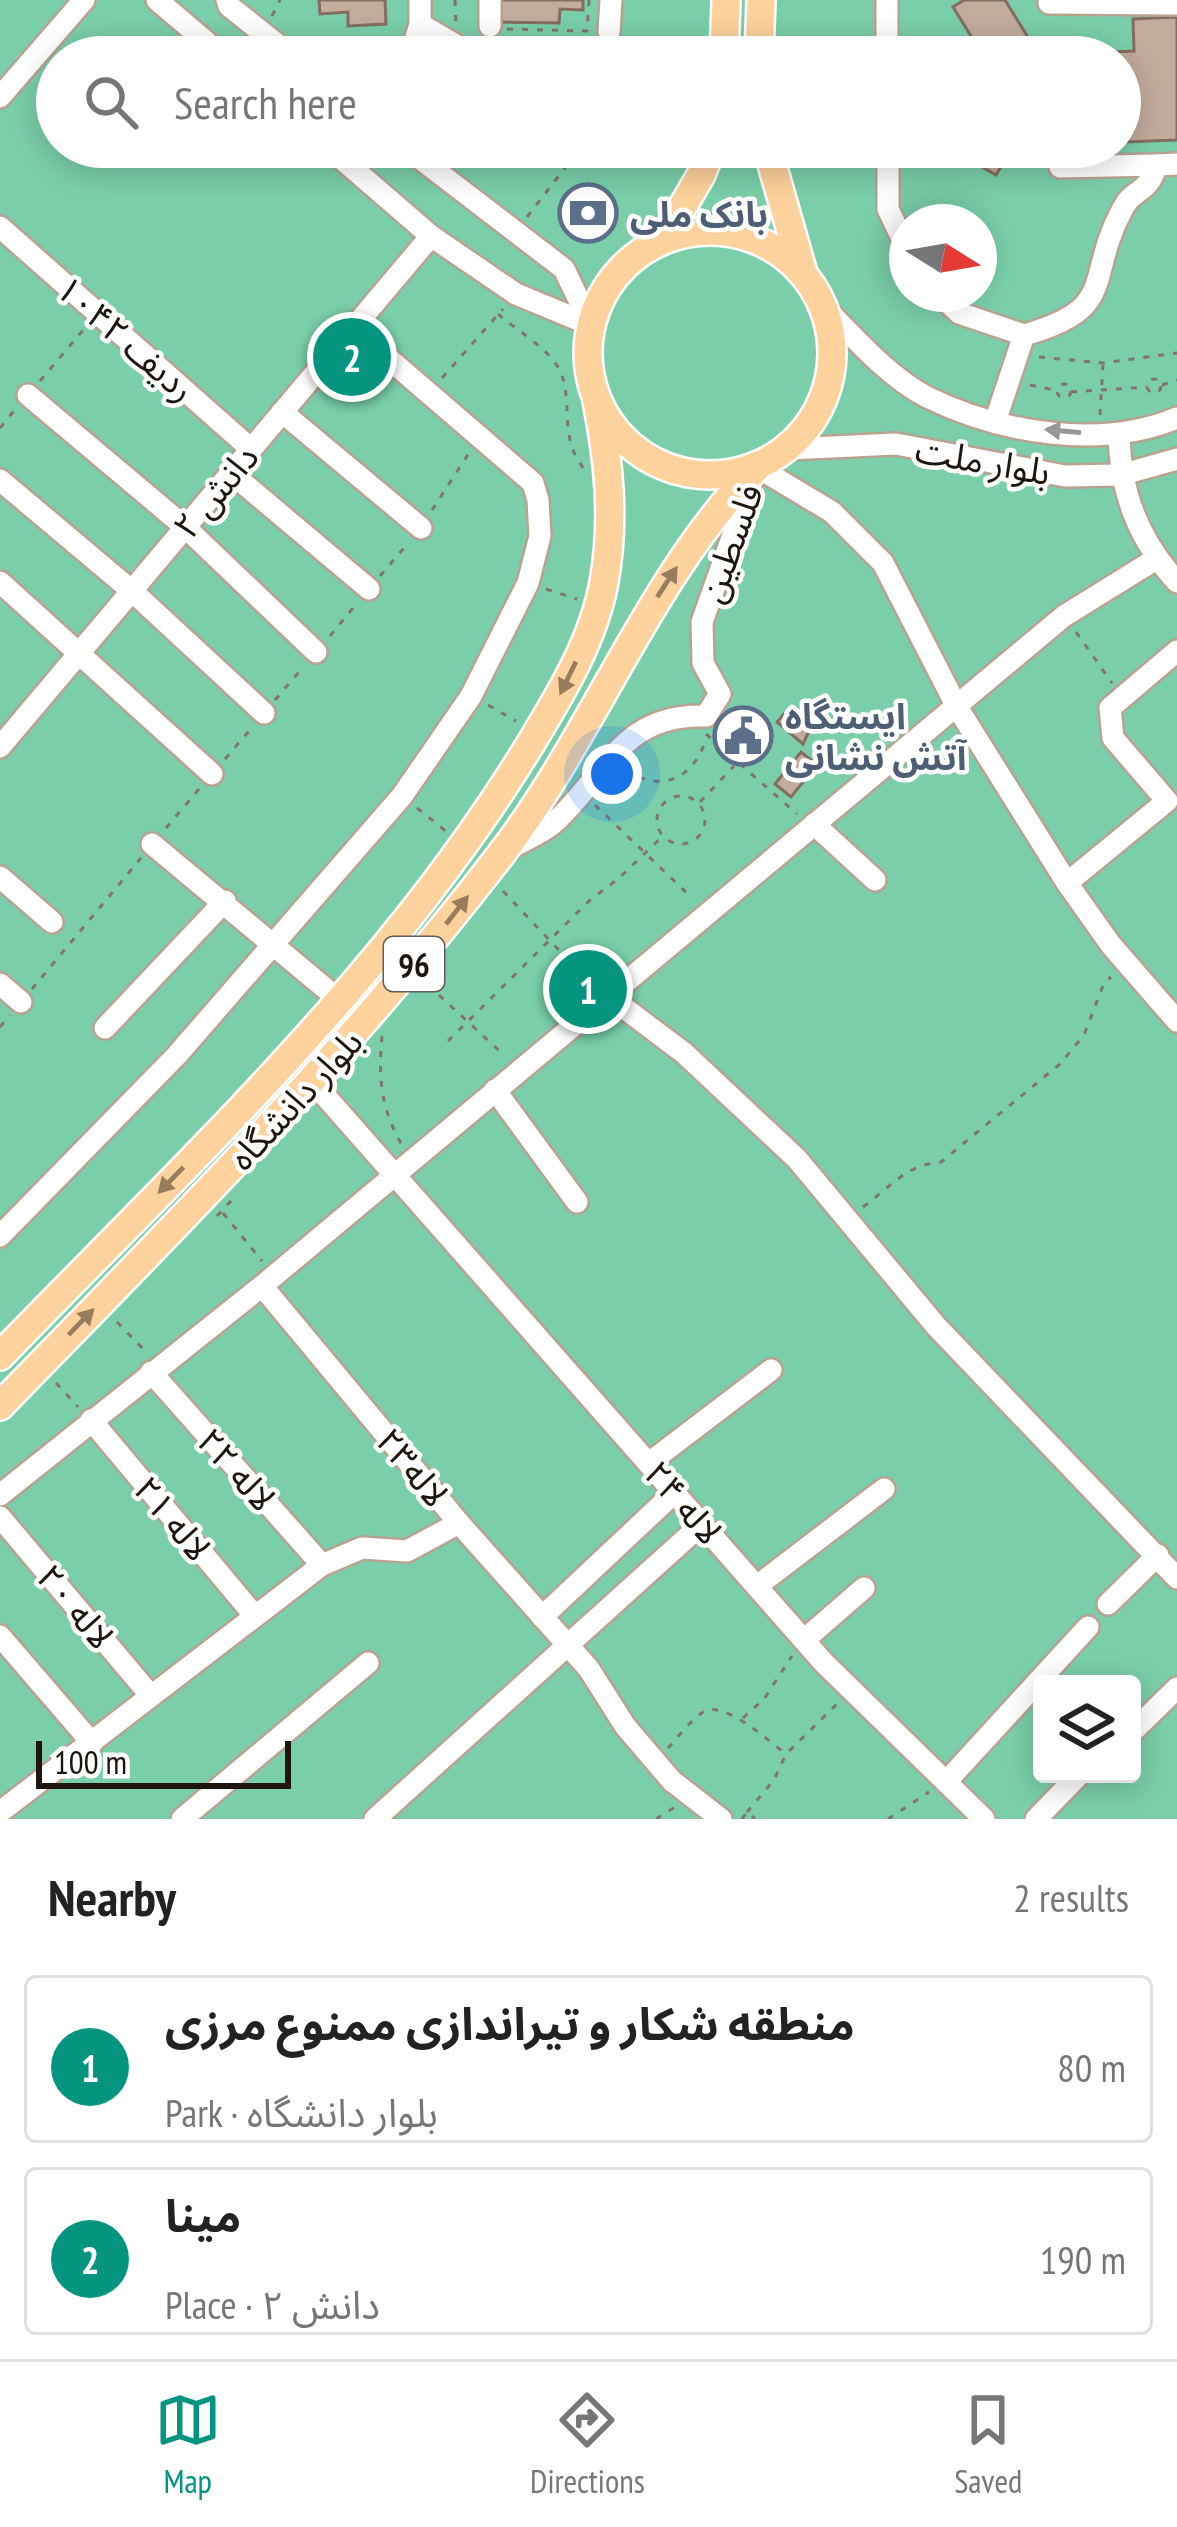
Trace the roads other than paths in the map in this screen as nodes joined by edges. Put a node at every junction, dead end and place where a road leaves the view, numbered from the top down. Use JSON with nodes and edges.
{"nodes":[{"id":1,"x":84,"y":0,"type":"edge"},
{"id":2,"x":158,"y":0,"type":"edge"},
{"id":3,"x":227,"y":0,"type":"edge"},
{"id":4,"x":419,"y":0,"type":"edge"},
{"id":5,"x":490,"y":0,"type":"edge"},
{"id":6,"x":610,"y":0,"type":"edge"},
{"id":7,"x":726,"y":0,"type":"edge"},
{"id":8,"x":761,"y":0,"type":"edge"},
{"id":9,"x":886,"y":0,"type":"edge"},
{"id":10,"x":1049,"y":3,"type":"edge"},
{"id":11,"x":1177,"y":4,"type":"edge"},
{"id":12,"x":420,"y":24,"type":"junction"},
{"id":13,"x":490,"y":26,"type":"road end"},
{"id":14,"x":609,"y":32,"type":"dead end"},
{"id":15,"x":52,"y":36,"type":"edge"},
{"id":16,"x":200,"y":36,"type":"edge"},
{"id":17,"x":266,"y":36,"type":"edge"},
{"id":18,"x":416,"y":36,"type":"edge"},
{"id":19,"x":443,"y":36,"type":"edge"},
{"id":20,"x":725,"y":36,"type":"edge"},
{"id":21,"x":760,"y":36,"type":"edge"},
{"id":22,"x":887,"y":36,"type":"edge"},
{"id":23,"x":36,"y":54,"type":"edge"},
{"id":24,"x":0,"y":95,"type":"edge"},
{"id":25,"x":1167,"y":164,"type":"edge"},
{"id":26,"x":352,"y":168,"type":"edge"},
{"id":27,"x":431,"y":168,"type":"edge"},
{"id":28,"x":704,"y":168,"type":"edge"},
{"id":29,"x":773,"y":168,"type":"edge"},
{"id":30,"x":888,"y":168,"type":"edge"},
{"id":31,"x":889,"y":211,"type":"edge"},
{"id":32,"x":0,"y":227,"type":"edge"},
{"id":33,"x":430,"y":236,"type":"junction"},
{"id":34,"x":663,"y":240,"type":"junction"},
{"id":35,"x":803,"y":273,"type":"junction"},
{"id":36,"x":823,"y":306,"type":"junction"},
{"id":37,"x":958,"y":312,"type":"edge"},
{"id":38,"x":591,"y":325,"type":"junction"},
{"id":39,"x":353,"y":328,"type":"junction"},
{"id":40,"x":1024,"y":335,"type":"junction"},
{"id":41,"x":28,"y":395,"type":"road end"},
{"id":42,"x":597,"y":401,"type":"junction"},
{"id":43,"x":282,"y":412,"type":"junction"},
{"id":44,"x":1177,"y":418,"type":"edge"},
{"id":45,"x":995,"y":422,"type":"junction"},
{"id":46,"x":1119,"y":434,"type":"junction"},
{"id":47,"x":251,"y":448,"type":"junction"},
{"id":48,"x":788,"y":449,"type":"junction"},
{"id":49,"x":1177,"y":460,"type":"edge"},
{"id":50,"x":757,"y":467,"type":"junction"},
{"id":51,"x":231,"y":473,"type":"junction"},
{"id":52,"x":1120,"y":475,"type":"junction"},
{"id":53,"x":0,"y":480,"type":"edge"},
{"id":54,"x":185,"y":527,"type":"junction"},
{"id":55,"x":421,"y":528,"type":"dead end"},
{"id":56,"x":1156,"y":559,"type":"junction"},
{"id":57,"x":0,"y":582,"type":"edge"},
{"id":58,"x":1177,"y":582,"type":"edge"},
{"id":59,"x":369,"y":589,"type":"dead end"},
{"id":60,"x":132,"y":591,"type":"junction"},
{"id":61,"x":1177,"y":651,"type":"edge"},
{"id":62,"x":316,"y":652,"type":"dead end"},
{"id":63,"x":79,"y":653,"type":"junction"},
{"id":64,"x":957,"y":707,"type":"junction"},
{"id":65,"x":264,"y":713,"type":"dead end"},
{"id":66,"x":3,"y":738,"type":"edge"},
{"id":67,"x":212,"y":774,"type":"dead end"},
{"id":68,"x":814,"y":824,"type":"junction"},
{"id":69,"x":152,"y":844,"type":"road end"},
{"id":70,"x":495,"y":862,"type":"junction"},
{"id":71,"x":0,"y":878,"type":"edge"},
{"id":72,"x":874,"y":880,"type":"dead end"},
{"id":73,"x":1067,"y":884,"type":"junction"},
{"id":74,"x":225,"y":901,"type":"junction"},
{"id":75,"x":52,"y":922,"type":"dead end"},
{"id":76,"x":274,"y":943,"type":"junction"},
{"id":77,"x":0,"y":983,"type":"edge"},
{"id":78,"x":608,"y":994,"type":"junction"},
{"id":79,"x":338,"y":999,"type":"junction"},
{"id":80,"x":22,"y":1002,"type":"road end"},
{"id":81,"x":1177,"y":1021,"type":"edge"},
{"id":82,"x":104,"y":1028,"type":"dead end"},
{"id":83,"x":313,"y":1081,"type":"junction"},
{"id":84,"x":495,"y":1090,"type":"junction"},
{"id":85,"x":405,"y":1166,"type":"junction"},
{"id":86,"x":578,"y":1202,"type":"dead end"},
{"id":87,"x":0,"y":1236,"type":"edge"},
{"id":88,"x":268,"y":1281,"type":"junction"},
{"id":89,"x":0,"y":1356,"type":"edge"},
{"id":90,"x":155,"y":1369,"type":"junction"},
{"id":91,"x":771,"y":1370,"type":"dead end"},
{"id":92,"x":0,"y":1406,"type":"edge"},
{"id":93,"x":91,"y":1420,"type":"junction"},
{"id":94,"x":649,"y":1463,"type":"junction"},
{"id":95,"x":884,"y":1489,"type":"dead end"},
{"id":96,"x":675,"y":1492,"type":"junction"},
{"id":97,"x":0,"y":1495,"type":"edge"},
{"id":98,"x":0,"y":1516,"type":"edge"},
{"id":99,"x":459,"y":1523,"type":"junction"},
{"id":100,"x":702,"y":1523,"type":"junction"},
{"id":101,"x":1158,"y":1555,"type":"junction"},
{"id":102,"x":322,"y":1565,"type":"junction"},
{"id":103,"x":1177,"y":1578,"type":"edge"},
{"id":104,"x":757,"y":1586,"type":"junction"},
{"id":105,"x":864,"y":1588,"type":"dead end"},
{"id":106,"x":1108,"y":1604,"type":"dead end"},
{"id":107,"x":254,"y":1615,"type":"junction"},
{"id":108,"x":542,"y":1617,"type":"junction"},
{"id":109,"x":1088,"y":1627,"type":"dead end"},
{"id":110,"x":0,"y":1636,"type":"edge"},
{"id":111,"x":804,"y":1640,"type":"junction"},
{"id":112,"x":568,"y":1645,"type":"junction"},
{"id":113,"x":368,"y":1663,"type":"dead end"},
{"id":114,"x":1177,"y":1688,"type":"edge"},
{"id":115,"x":151,"y":1696,"type":"junction"},
{"id":116,"x":1141,"y":1723,"type":"edge"},
{"id":117,"x":92,"y":1743,"type":"junction"},
{"id":118,"x":946,"y":1782,"type":"junction"},
{"id":119,"x":1070,"y":1783,"type":"edge"},
{"id":120,"x":0,"y":1812,"type":"edge"},
{"id":121,"x":182,"y":1819,"type":"edge"},
{"id":122,"x":375,"y":1819,"type":"edge"},
{"id":123,"x":721,"y":1819,"type":"edge"},
{"id":124,"x":984,"y":1819,"type":"edge"},
{"id":125,"x":1036,"y":1819,"type":"edge"}],
"edges":[{"from":1,"to":15,"type":"street"},
{"from":2,"to":16,"type":"street"},
{"from":3,"to":17,"type":"street"},
{"from":4,"to":12,"type":"street"},
{"from":5,"to":13,"type":"street"},
{"from":6,"to":14,"type":"street"},
{"from":7,"to":20,"type":"main road"},
{"from":8,"to":21,"type":"main road"},
{"from":9,"to":22,"type":"street"},
{"from":10,"to":11,"type":"street"},
{"from":12,"to":18,"type":"street"},
{"from":12,"to":19,"type":"street"},
{"from":23,"to":24,"type":"street"},
{"from":25,"to":40,"type":"street"},
{"from":26,"to":33,"type":"street"},
{"from":27,"to":38,"type":"street"},
{"from":28,"to":34,"type":"main road"},
{"from":29,"to":35,"type":"main road","number":"96"},
{"from":30,"to":31,"type":"street"},
{"from":32,"to":47,"type":"street","name":"ردیف ۱۰۴۲"},
{"from":33,"to":38,"type":"street"},
{"from":33,"to":39,"type":"street","name":"دانش ۲"},
{"from":34,"to":35,"type":"main road","number":"96"},
{"from":34,"to":38,"type":"main road"},
{"from":35,"to":36,"type":"main road","number":"96"},
{"from":36,"to":45,"type":"street","name":"بلوار ملت"},
{"from":36,"to":48,"type":"main road","number":"96"},
{"from":37,"to":40,"type":"street"},
{"from":38,"to":42,"type":"main road","number":"96"},
{"from":39,"to":43,"type":"street","name":"دانش ۲"},
{"from":39,"to":76,"type":"street"},
{"from":40,"to":45,"type":"street"},
{"from":41,"to":54,"type":"street"},
{"from":42,"to":50,"type":"main road","number":"96"},
{"from":42,"to":79,"type":"main road","name":"بلوار دانشگاه","number":"96","one_way":true},
{"from":43,"to":47,"type":"street","name":"دانش ۲"},
{"from":43,"to":55,"type":"street"},
{"from":44,"to":46,"type":"street","name":"بلوار ملت"},
{"from":46,"to":45,"type":"street","name":"بلوار ملت","one_way":true},
{"from":46,"to":52,"type":"street"},
{"from":47,"to":51,"type":"street","name":"دانش ۲"},
{"from":48,"to":50,"type":"main road","number":"96"},
{"from":48,"to":52,"type":"street","name":"بلوار ملت"},
{"from":49,"to":52,"type":"street","name":"بلوار ملت"},
{"from":50,"to":64,"type":"street"},
{"from":70,"to":50,"type":"main road","name":"بلوار دانشگاه","number":"96","one_way":true},
{"from":50,"to":70,"type":"street","name":"فلسطین"},
{"from":51,"to":54,"type":"street","name":"دانش ۲"},
{"from":51,"to":59,"type":"street"},
{"from":52,"to":56,"type":"street"},
{"from":53,"to":60,"type":"street"},
{"from":54,"to":60,"type":"street","name":"دانش ۲"},
{"from":54,"to":62,"type":"street"},
{"from":56,"to":58,"type":"street"},
{"from":56,"to":64,"type":"street"},
{"from":57,"to":63,"type":"street"},
{"from":60,"to":63,"type":"street","name":"دانش ۲"},
{"from":60,"to":65,"type":"street"},
{"from":61,"to":73,"type":"street"},
{"from":63,"to":66,"type":"street","name":"دانش ۲"},
{"from":63,"to":67,"type":"street"},
{"from":64,"to":68,"type":"street"},
{"from":64,"to":73,"type":"street"},
{"from":68,"to":72,"type":"street"},
{"from":68,"to":78,"type":"street"},
{"from":69,"to":74,"type":"street"},
{"from":83,"to":70,"type":"main road","name":"بلوار دانشگاه","number":"96","one_way":true},
{"from":71,"to":75,"type":"street"},
{"from":73,"to":81,"type":"street"},
{"from":74,"to":76,"type":"street"},
{"from":74,"to":82,"type":"street"},
{"from":76,"to":79,"type":"street"},
{"from":76,"to":87,"type":"street"},
{"from":77,"to":80,"type":"street"},
{"from":78,"to":84,"type":"street"},
{"from":78,"to":101,"type":"street"},
{"from":79,"to":89,"type":"main road","name":"بلوار دانشگاه","number":"96","one_way":true},
{"from":83,"to":85,"type":"street","name":"لاله ۲۴"},
{"from":92,"to":83,"type":"main road","name":"بلوار دانشگاه","number":"96","one_way":true},
{"from":84,"to":85,"type":"street"},
{"from":84,"to":86,"type":"street"},
{"from":85,"to":88,"type":"street"},
{"from":85,"to":94,"type":"street","name":"لاله ۲۴"},
{"from":88,"to":90,"type":"street"},
{"from":88,"to":99,"type":"street","name":"لاله۲۳"},
{"from":90,"to":93,"type":"street"},
{"from":90,"to":102,"type":"street","name":"لاله ۲۲"},
{"from":91,"to":94,"type":"street"},
{"from":93,"to":97,"type":"street"},
{"from":93,"to":107,"type":"street","name":"لاله ۲۱"},
{"from":94,"to":96,"type":"street","name":"لاله ۲۴"},
{"from":95,"to":104,"type":"street"},
{"from":96,"to":100,"type":"street","name":"لاله ۲۴"},
{"from":96,"to":108,"type":"street"},
{"from":98,"to":115,"type":"street","name":"لاله ۲۰"},
{"from":99,"to":102,"type":"street"},
{"from":99,"to":108,"type":"street","name":"لاله۲۳"},
{"from":100,"to":104,"type":"street","name":"لاله ۲۴"},
{"from":100,"to":112,"type":"street"},
{"from":101,"to":103,"type":"street"},
{"from":101,"to":106,"type":"street"},
{"from":102,"to":107,"type":"street"},
{"from":104,"to":111,"type":"street","name":"لاله ۲۴"},
{"from":105,"to":111,"type":"street"},
{"from":107,"to":115,"type":"street"},
{"from":108,"to":112,"type":"street","name":"لاله۲۳"},
{"from":109,"to":118,"type":"street"},
{"from":110,"to":117,"type":"street"},
{"from":111,"to":118,"type":"street","name":"لاله ۲۴"},
{"from":112,"to":122,"type":"street"},
{"from":112,"to":123,"type":"street","name":"لاله۲۳"},
{"from":113,"to":121,"type":"street"},
{"from":114,"to":116,"type":"street"},
{"from":115,"to":117,"type":"street"},
{"from":117,"to":120,"type":"street"},
{"from":118,"to":124,"type":"street","name":"لاله ۲۴"},
{"from":119,"to":125,"type":"street"}]}
